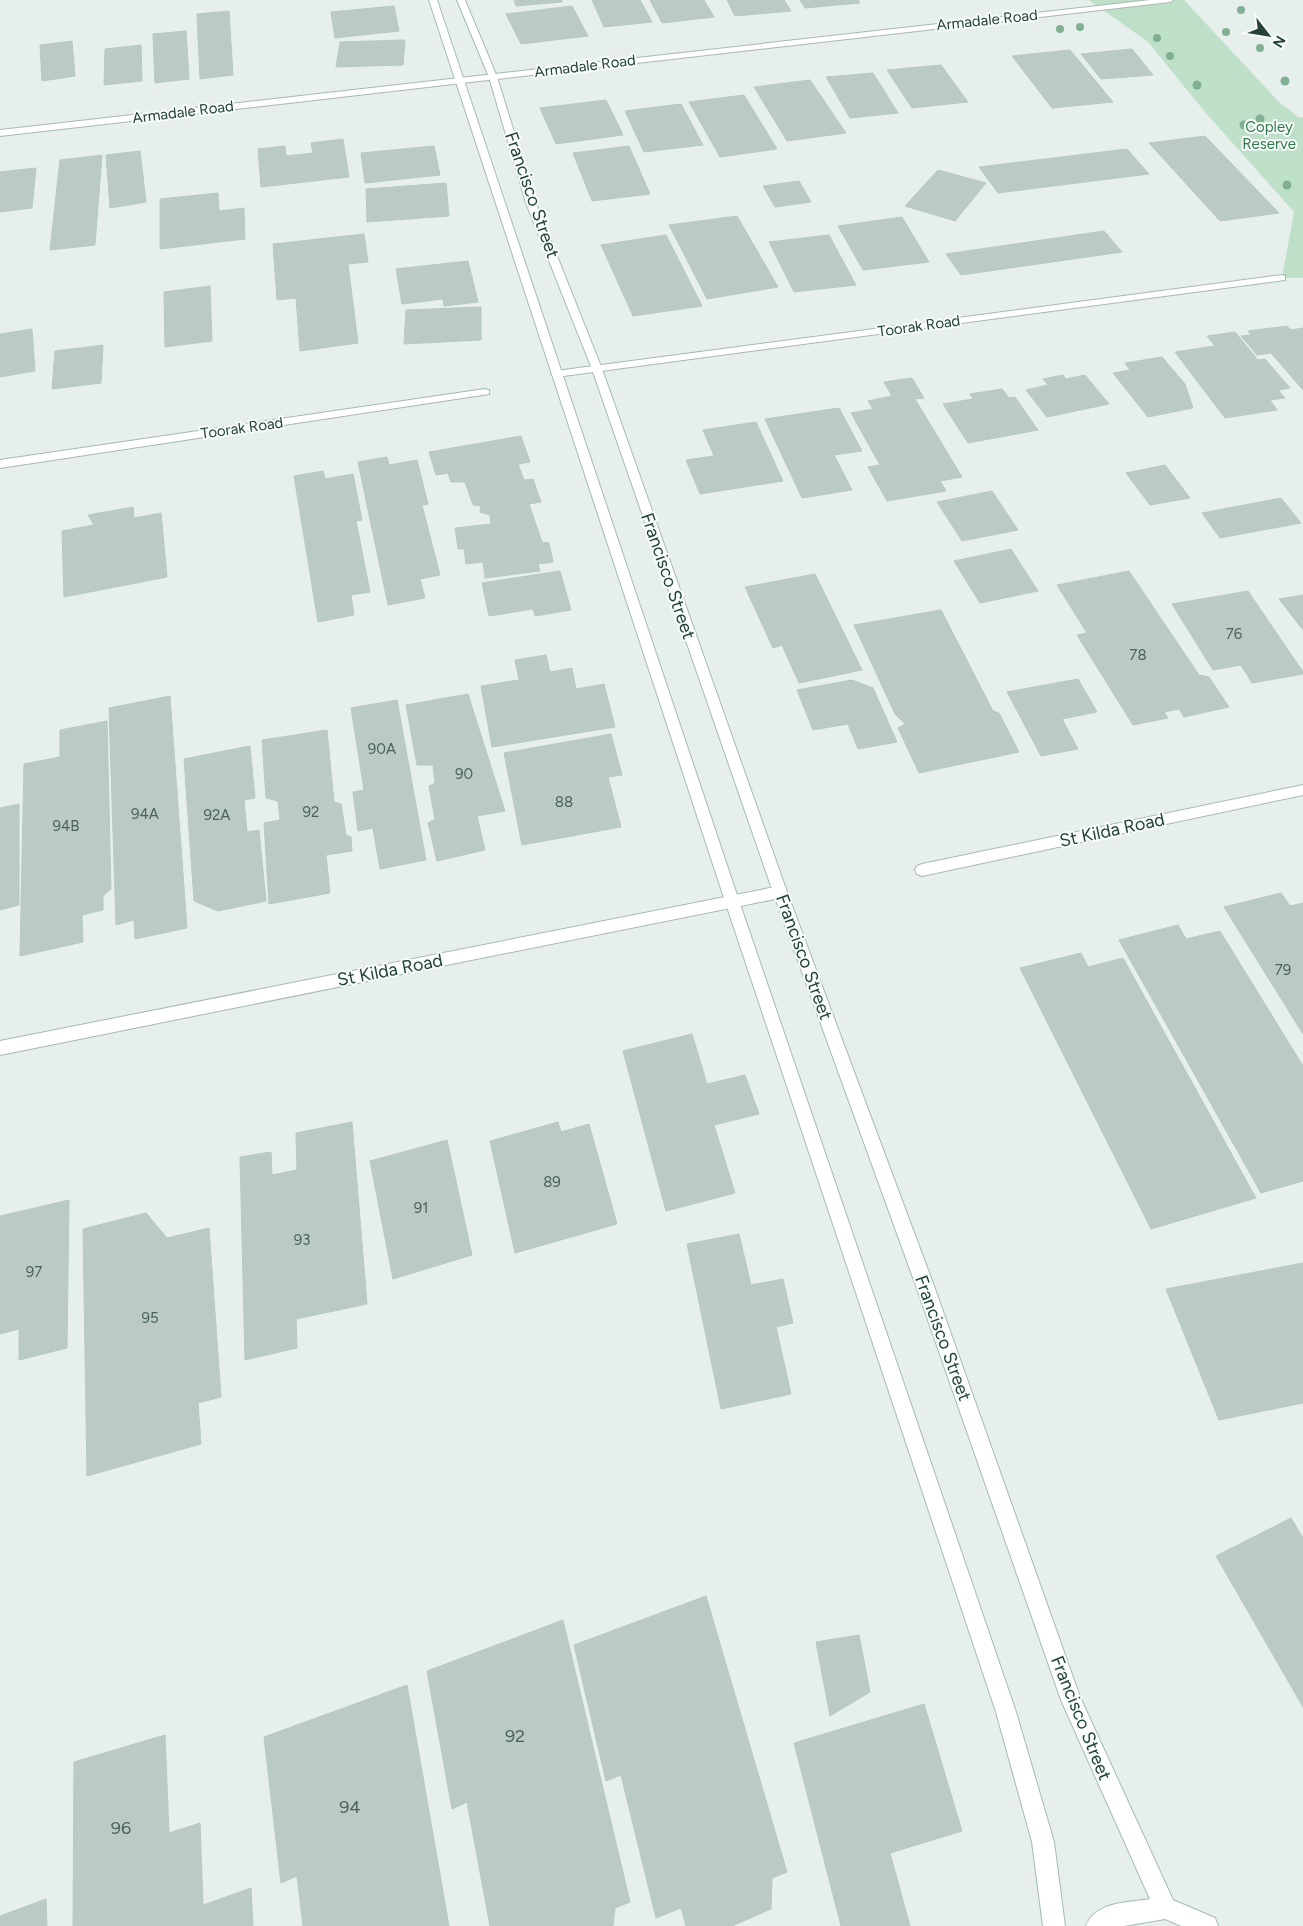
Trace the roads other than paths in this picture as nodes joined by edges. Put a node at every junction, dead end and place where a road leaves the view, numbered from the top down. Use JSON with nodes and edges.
{"nodes":[{"id":1,"x":434,"y":0,"type":"edge"},
{"id":2,"x":461,"y":0,"type":"edge"},
{"id":3,"x":1170,"y":0,"type":"edge"},
{"id":4,"x":493,"y":76,"type":"junction"},
{"id":5,"x":460,"y":80,"type":"junction"},
{"id":6,"x":0,"y":133,"type":"edge"},
{"id":7,"x":1282,"y":278,"type":"dead end"},
{"id":8,"x":597,"y":369,"type":"junction"},
{"id":9,"x":556,"y":374,"type":"junction"},
{"id":10,"x":485,"y":392,"type":"dead end"},
{"id":11,"x":0,"y":464,"type":"edge"},
{"id":12,"x":1303,"y":790,"type":"edge"},
{"id":13,"x":922,"y":870,"type":"dead end"},
{"id":14,"x":780,"y":892,"type":"junction"},
{"id":15,"x":732,"y":901,"type":"junction"},
{"id":16,"x":0,"y":1048,"type":"edge"},
{"id":17,"x":1165,"y":1908,"type":"junction"},
{"id":18,"x":1054,"y":1926,"type":"edge"},
{"id":19,"x":1096,"y":1926,"type":"edge"},
{"id":20,"x":1207,"y":1926,"type":"edge"}],
"edges":[{"from":1,"to":5,"type":"street","name":"Francisco Street"},
{"from":2,"to":4,"type":"street","name":"Francisco Street"},
{"from":3,"to":4,"type":"street","name":"Armadale Road"},
{"from":4,"to":5,"type":"street","name":"Armadale Road"},
{"from":4,"to":8,"type":"street","name":"Francisco Street"},
{"from":5,"to":6,"type":"street","name":"Armadale Road"},
{"from":5,"to":9,"type":"street","name":"Francisco Street"},
{"from":7,"to":8,"type":"street","name":"Toorak Road"},
{"from":8,"to":9,"type":"street","name":"Toorak Road"},
{"from":8,"to":14,"type":"street","name":"Francisco Street"},
{"from":9,"to":15,"type":"street","name":"Francisco Street"},
{"from":10,"to":11,"type":"street","name":"Toorak Road"},
{"from":12,"to":13,"type":"street","name":"St Kilda Road"},
{"from":14,"to":15,"type":"street","name":"St Kilda Road"},
{"from":14,"to":17,"type":"street","name":"Francisco Street"},
{"from":15,"to":16,"type":"street","name":"St Kilda Road"},
{"from":15,"to":18,"type":"street","name":"Francisco Street"},
{"from":17,"to":19,"type":"street"},
{"from":17,"to":20,"type":"street"}]}
